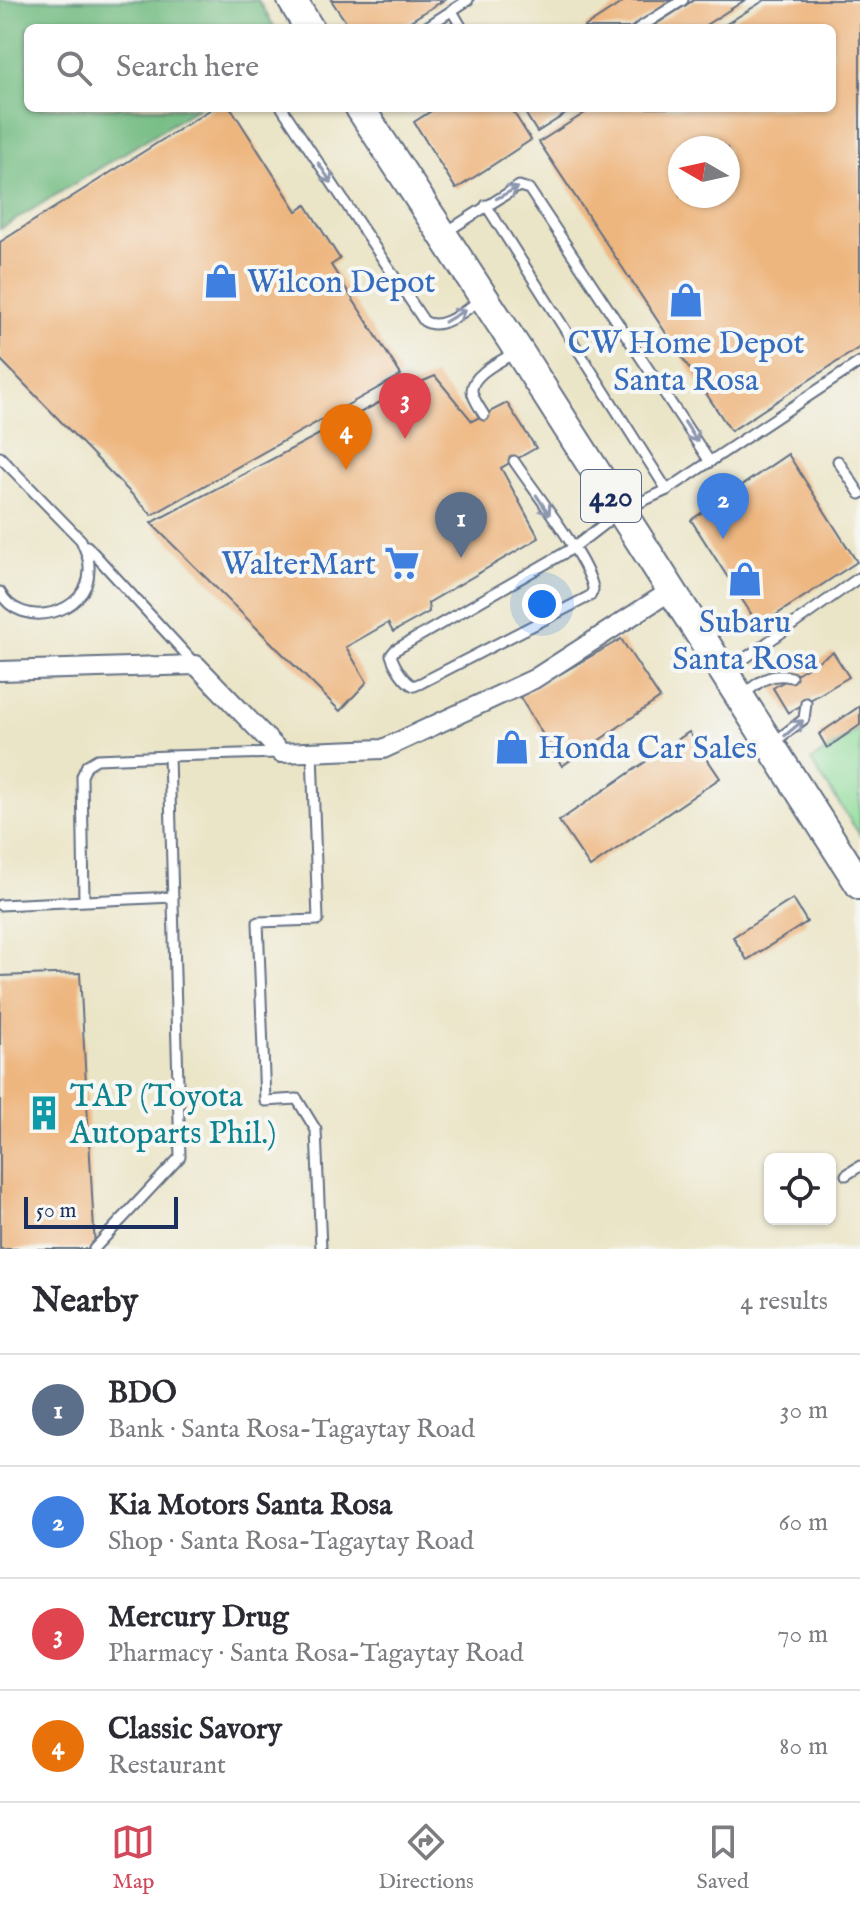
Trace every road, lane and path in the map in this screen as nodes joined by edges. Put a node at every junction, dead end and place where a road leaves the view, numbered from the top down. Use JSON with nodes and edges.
{"nodes":[{"id":1,"x":292,"y":0,"type":"edge"},
{"id":2,"x":468,"y":0,"type":"edge"},
{"id":3,"x":683,"y":0,"type":"edge"},
{"id":4,"x":452,"y":11,"type":"junction"},
{"id":5,"x":307,"y":24,"type":"edge"},
{"id":6,"x":431,"y":24,"type":"edge"},
{"id":7,"x":460,"y":24,"type":"edge"},
{"id":8,"x":645,"y":24,"type":"edge"},
{"id":9,"x":285,"y":112,"type":"edge"},
{"id":10,"x":363,"y":112,"type":"edge"},
{"id":11,"x":486,"y":205,"type":"junction"},
{"id":12,"x":442,"y":235,"type":"junction"},
{"id":13,"x":484,"y":297,"type":"junction"},
{"id":14,"x":518,"y":350,"type":"junction"},
{"id":15,"x":860,"y":362,"type":"edge"},
{"id":16,"x":484,"y":415,"type":"dead end"},
{"id":17,"x":0,"y":457,"type":"edge"},
{"id":18,"x":514,"y":461,"type":"dead end"},
{"id":19,"x":838,"y":461,"type":"dead end"},
{"id":20,"x":710,"y":462,"type":"junction"},
{"id":21,"x":667,"y":490,"type":"junction"},
{"id":22,"x":860,"y":494,"type":"edge"},
{"id":23,"x":621,"y":511,"type":"junction"},
{"id":24,"x":81,"y":540,"type":"junction"},
{"id":25,"x":573,"y":548,"type":"junction"},
{"id":26,"x":860,"y":577,"type":"edge"},
{"id":27,"x":672,"y":590,"type":"junction"},
{"id":28,"x":0,"y":592,"type":"edge"},
{"id":29,"x":196,"y":665,"type":"junction"},
{"id":30,"x":0,"y":671,"type":"edge"},
{"id":31,"x":724,"y":673,"type":"junction"},
{"id":32,"x":791,"y":677,"type":"dead end"},
{"id":33,"x":740,"y":698,"type":"junction"},
{"id":34,"x":806,"y":703,"type":"dead end"},
{"id":35,"x":771,"y":745,"type":"junction"},
{"id":36,"x":312,"y":752,"type":"junction"},
{"id":37,"x":281,"y":753,"type":"junction"},
{"id":38,"x":169,"y":756,"type":"junction"},
{"id":39,"x":860,"y":885,"type":"edge"},
{"id":40,"x":173,"y":897,"type":"junction"},
{"id":41,"x":84,"y":900,"type":"junction"},
{"id":42,"x":0,"y":905,"type":"edge"},
{"id":43,"x":860,"y":1166,"type":"edge"},
{"id":44,"x":846,"y":1175,"type":"dead end"},
{"id":45,"x":94,"y":1249,"type":"edge"},
{"id":46,"x":321,"y":1249,"type":"edge"}],
"edges":[{"from":1,"to":5,"type":"main road"},
{"from":2,"to":4,"type":"lane"},
{"from":3,"to":8,"type":"lane"},
{"from":4,"to":6,"type":"lane"},
{"from":4,"to":7,"type":"lane"},
{"from":9,"to":13,"type":"lane","one_way":true},
{"from":10,"to":12,"type":"main road","number":"420"},
{"from":11,"to":12,"type":"lane"},
{"from":11,"to":20,"type":"lane","one_way":true},
{"from":11,"to":21,"type":"lane"},
{"from":12,"to":13,"type":"main road","number":"420"},
{"from":13,"to":14,"type":"main road","number":"420"},
{"from":14,"to":16,"type":"lane"},
{"from":14,"to":23,"type":"main road","number":"420"},
{"from":15,"to":20,"type":"lane"},
{"from":17,"to":24,"type":"lane"},
{"from":18,"to":25,"type":"lane","one_way":true},
{"from":19,"to":22,"type":"lane"},
{"from":20,"to":21,"type":"lane"},
{"from":21,"to":23,"type":"lane"},
{"from":23,"to":25,"type":"lane"},
{"from":23,"to":27,"type":"main road","number":"420"},
{"from":24,"to":28,"type":"lane"},
{"from":24,"to":29,"type":"lane"},
{"from":25,"to":25,"type":"lane"},
{"from":26,"to":31,"type":"lane"},
{"from":27,"to":31,"type":"main road","number":"420"},
{"from":27,"to":36,"type":"street"},
{"from":29,"to":30,"type":"street"},
{"from":29,"to":37,"type":"street"},
{"from":31,"to":33,"type":"main road","number":"420"},
{"from":32,"to":33,"type":"lane"},
{"from":33,"to":35,"type":"main road","number":"420"},
{"from":35,"to":34,"type":"lane","one_way":true},
{"from":35,"to":39,"type":"main road","number":"420"},
{"from":36,"to":37,"type":"street"},
{"from":36,"to":46,"type":"lane"},
{"from":37,"to":38,"type":"lane"},
{"from":38,"to":40,"type":"lane"},
{"from":38,"to":41,"type":"lane"},
{"from":40,"to":41,"type":"lane"},
{"from":40,"to":45,"type":"lane"},
{"from":41,"to":42,"type":"lane"},
{"from":43,"to":44,"type":"lane"}]}
